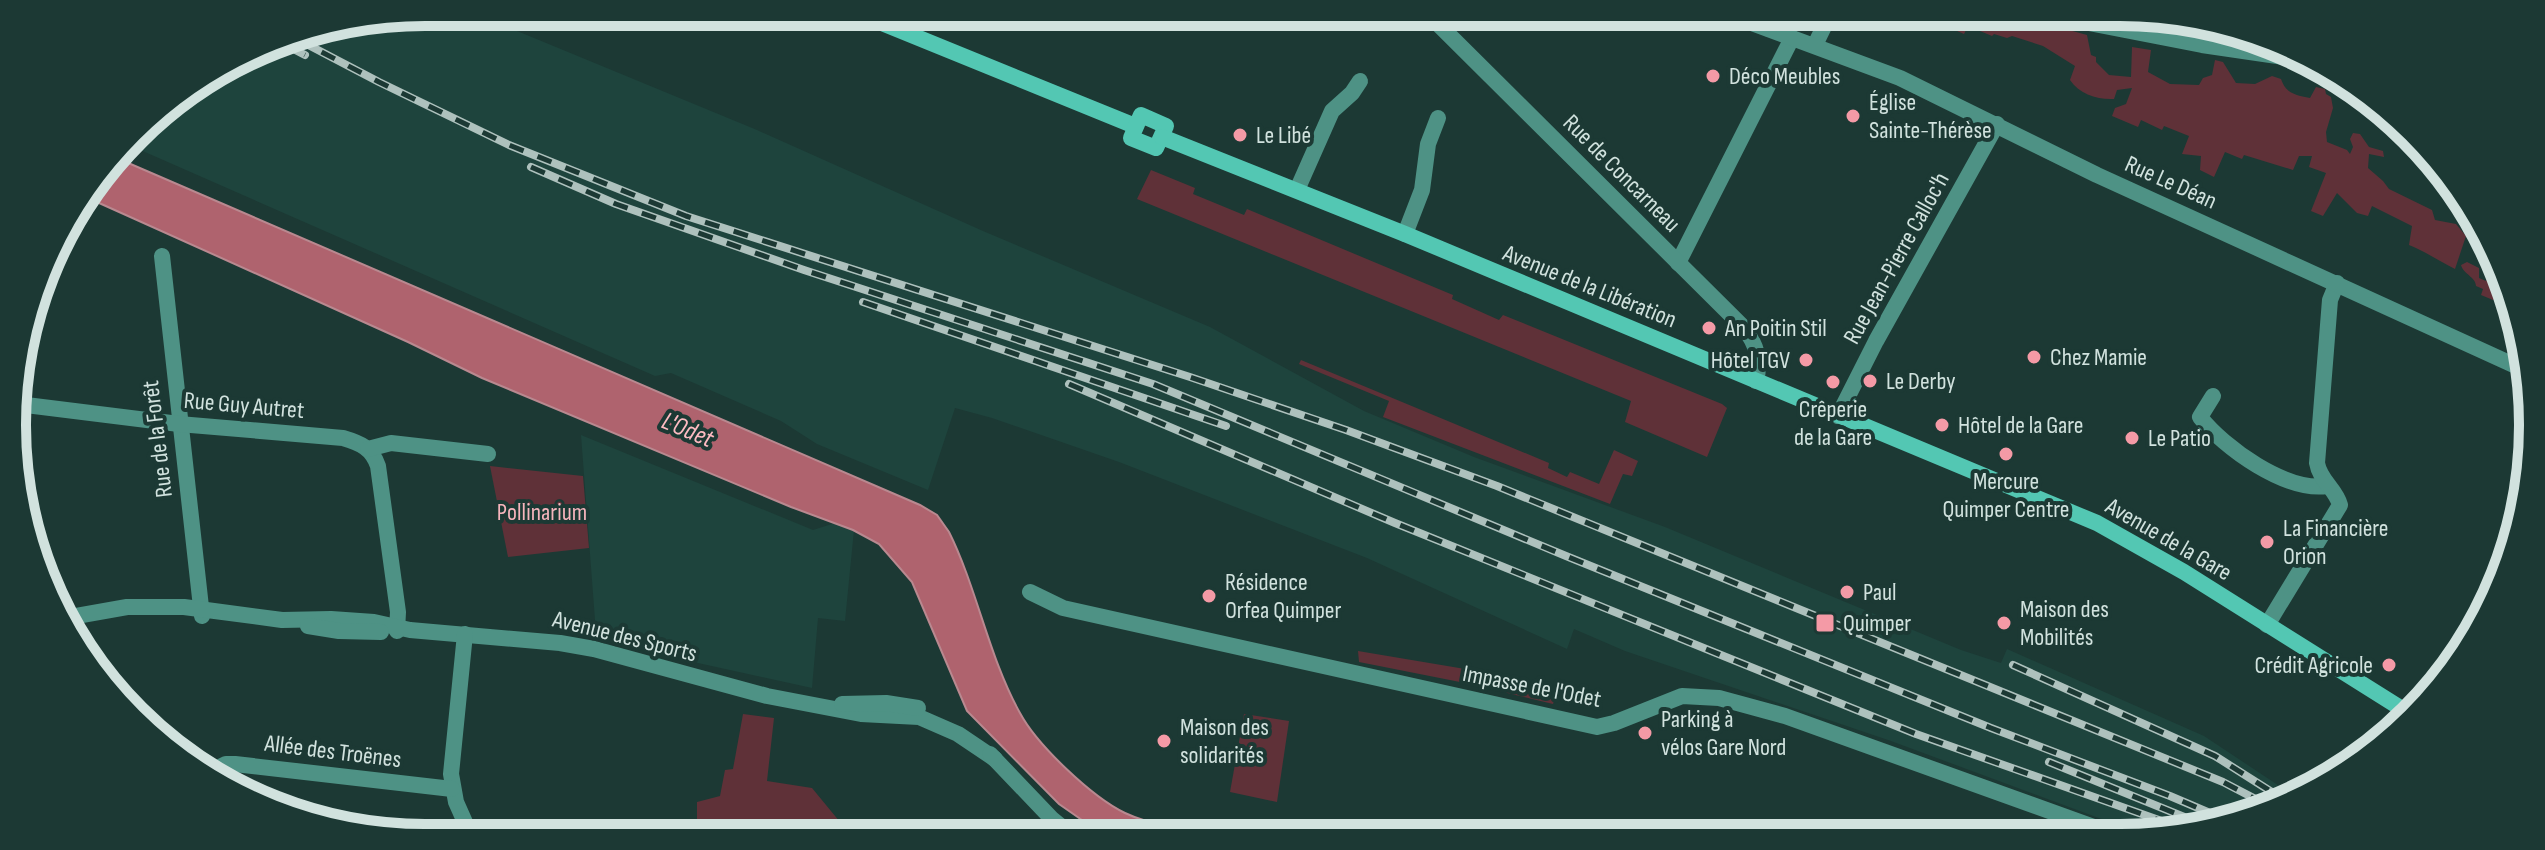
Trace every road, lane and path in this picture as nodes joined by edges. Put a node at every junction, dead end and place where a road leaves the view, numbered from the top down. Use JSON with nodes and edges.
{"nodes":[{"id":1,"x":889,"y":26,"type":"edge"},
{"id":2,"x":1440,"y":26,"type":"edge"},
{"id":3,"x":1775,"y":26,"type":"edge"},
{"id":4,"x":1824,"y":26,"type":"edge"},
{"id":5,"x":2105,"y":26,"type":"edge"},
{"id":6,"x":1792,"y":38,"type":"junction"},
{"id":7,"x":1815,"y":45,"type":"junction"},
{"id":8,"x":2270,"y":55,"type":"edge"},
{"id":9,"x":1360,"y":81,"type":"dead end"},
{"id":10,"x":1438,"y":118,"type":"dead end"},
{"id":11,"x":1997,"y":124,"type":"junction"},
{"id":12,"x":1297,"y":190,"type":"junction"},
{"id":13,"x":1405,"y":234,"type":"junction"},
{"id":14,"x":162,"y":256,"type":"dead end"},
{"id":15,"x":1678,"y":263,"type":"junction"},
{"id":16,"x":2337,"y":283,"type":"junction"},
{"id":17,"x":2515,"y":365,"type":"edge"},
{"id":18,"x":1756,"y":381,"type":"junction"},
{"id":19,"x":2213,"y":396,"type":"dead end"},
{"id":20,"x":27,"y":405,"type":"edge"},
{"id":21,"x":1838,"y":416,"type":"junction"},
{"id":22,"x":179,"y":424,"type":"junction"},
{"id":23,"x":368,"y":449,"type":"junction"},
{"id":24,"x":488,"y":454,"type":"dead end"},
{"id":25,"x":2327,"y":486,"type":"junction"},
{"id":26,"x":1030,"y":592,"type":"dead end"},
{"id":27,"x":202,"y":613,"type":"junction"},
{"id":28,"x":75,"y":617,"type":"edge"},
{"id":29,"x":2267,"y":625,"type":"junction"},
{"id":30,"x":402,"y":629,"type":"junction"},
{"id":31,"x":465,"y":634,"type":"junction"},
{"id":32,"x":2401,"y":708,"type":"edge"},
{"id":33,"x":220,"y":768,"type":"edge"},
{"id":34,"x":452,"y":789,"type":"junction"},
{"id":35,"x":464,"y":824,"type":"edge"},
{"id":36,"x":1058,"y":824,"type":"edge"},
{"id":37,"x":2085,"y":824,"type":"edge"}],
"edges":[{"from":1,"to":12,"type":"main road","name":"Avenue de la Libération"},
{"from":2,"to":15,"type":"street","name":"Rue de Concarneau"},
{"from":3,"to":6,"type":"street","name":"Rue Le Déan"},
{"from":4,"to":7,"type":"street"},
{"from":5,"to":8,"type":"street"},
{"from":6,"to":7,"type":"street","name":"Rue Le Déan"},
{"from":6,"to":15,"type":"street"},
{"from":7,"to":11,"type":"street","name":"Rue Le Déan"},
{"from":9,"to":12,"type":"street"},
{"from":10,"to":13,"type":"street"},
{"from":11,"to":16,"type":"street","name":"Rue Le Déan"},
{"from":11,"to":21,"type":"street","name":"Rue Jean-Pierre Calloc'h"},
{"from":12,"to":13,"type":"main road","name":"Avenue de la Libération"},
{"from":13,"to":18,"type":"main road","name":"Avenue de la Libération"},
{"from":14,"to":22,"type":"street","name":"Rue de la Forêt"},
{"from":15,"to":18,"type":"street","name":"Rue de Concarneau"},
{"from":16,"to":17,"type":"street","name":"Rue Le Déan"},
{"from":16,"to":25,"type":"street"},
{"from":18,"to":21,"type":"main road","name":"Avenue de la Gare"},
{"from":19,"to":25,"type":"street"},
{"from":20,"to":22,"type":"street","name":"Rue Guy Autret"},
{"from":21,"to":29,"type":"main road","name":"Avenue de la Gare"},
{"from":22,"to":23,"type":"street","name":"Rue Guy Autret"},
{"from":22,"to":27,"type":"street","name":"Rue de la Forêt"},
{"from":23,"to":24,"type":"street","name":"Rue Guy Autret"},
{"from":23,"to":30,"type":"street"},
{"from":25,"to":29,"type":"street"},
{"from":26,"to":37,"type":"street","name":"Impasse de l'Odet"},
{"from":27,"to":28,"type":"street","name":"Avenue des Sports"},
{"from":27,"to":30,"type":"street","name":"Avenue des Sports"},
{"from":29,"to":32,"type":"main road","name":"Avenue de la Gare"},
{"from":30,"to":31,"type":"street","name":"Avenue des Sports"},
{"from":31,"to":34,"type":"street"},
{"from":31,"to":36,"type":"street","name":"Avenue des Sports"},
{"from":33,"to":34,"type":"street","name":"Allée des Troënes"},
{"from":34,"to":35,"type":"street"}]}
